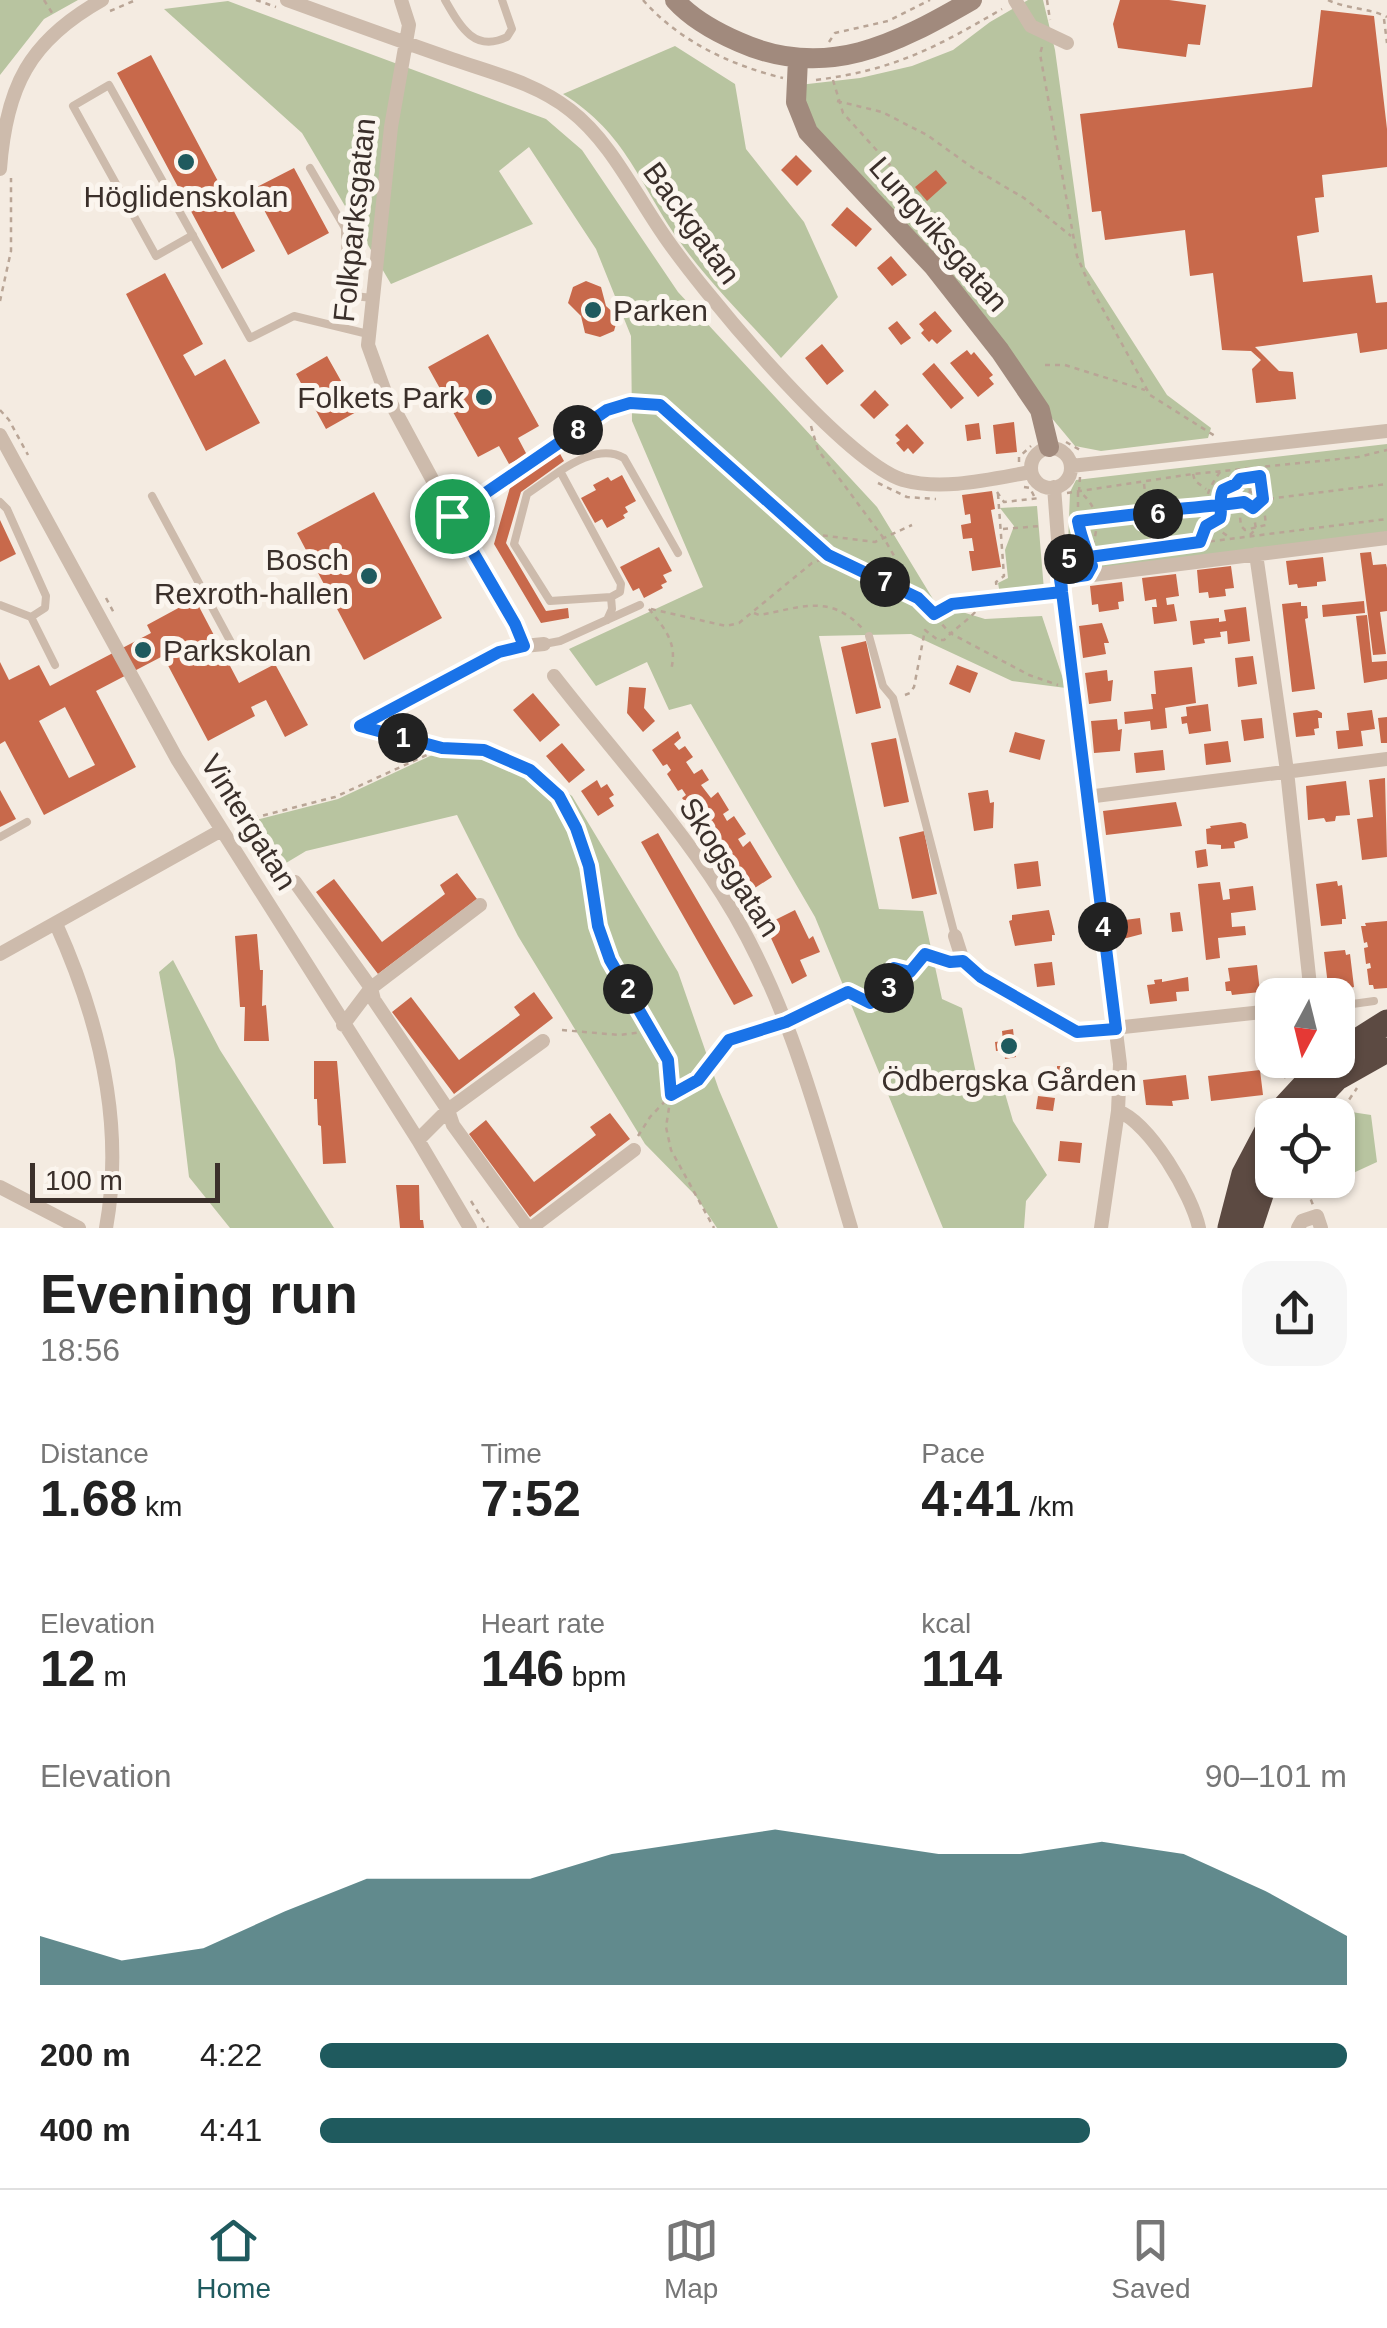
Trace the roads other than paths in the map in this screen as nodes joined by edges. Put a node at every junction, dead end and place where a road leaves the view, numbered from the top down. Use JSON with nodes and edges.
{"nodes":[{"id":1,"x":402,"y":0,"type":"edge"},
{"id":2,"x":445,"y":0,"type":"edge"},
{"id":3,"x":502,"y":0,"type":"edge"},
{"id":4,"x":674,"y":0,"type":"edge"},
{"id":5,"x":972,"y":0,"type":"edge"},
{"id":6,"x":1015,"y":0,"type":"edge"},
{"id":7,"x":281,"y":3,"type":"edge"},
{"id":8,"x":102,"y":7,"type":"edge"},
{"id":9,"x":405,"y":43,"type":"junction"},
{"id":10,"x":1066,"y":43,"type":"dead end"},
{"id":11,"x":798,"y":59,"type":"junction"},
{"id":12,"x":310,"y":168,"type":"dead end"},
{"id":13,"x":5,"y":174,"type":"edge"},
{"id":14,"x":192,"y":235,"type":"junction"},
{"id":15,"x":372,"y":298,"type":"junction"},
{"id":16,"x":368,"y":334,"type":"junction"},
{"id":17,"x":607,"y":410,"type":"road end"},
{"id":18,"x":1387,"y":431,"type":"edge"},
{"id":19,"x":0,"y":434,"type":"edge"},
{"id":20,"x":1049,"y":447,"type":"junction"},
{"id":21,"x":1075,"y":466,"type":"junction"},
{"id":22,"x":560,"y":471,"type":"junction"},
{"id":23,"x":1031,"y":472,"type":"junction"},
{"id":24,"x":1054,"y":488,"type":"junction"},
{"id":25,"x":152,"y":496,"type":"dead end"},
{"id":26,"x":0,"y":502,"type":"edge"},
{"id":27,"x":452,"y":516,"type":"junction"},
{"id":28,"x":1387,"y":538,"type":"edge"},
{"id":29,"x":678,"y":553,"type":"dead end"},
{"id":30,"x":1256,"y":554,"type":"junction"},
{"id":31,"x":1061,"y":585,"type":"junction"},
{"id":32,"x":611,"y":597,"type":"junction"},
{"id":33,"x":0,"y":605,"type":"edge"},
{"id":34,"x":644,"y":606,"type":"road end"},
{"id":35,"x":31,"y":617,"type":"junction"},
{"id":36,"x":607,"y":620,"type":"junction"},
{"id":37,"x":869,"y":636,"type":"road end"},
{"id":38,"x":544,"y":644,"type":"joint"},
{"id":39,"x":241,"y":661,"type":"dead end"},
{"id":40,"x":55,"y":664,"type":"dead end"},
{"id":41,"x":554,"y":676,"type":"dead end"},
{"id":42,"x":1387,"y":759,"type":"edge"},
{"id":43,"x":1287,"y":771,"type":"junction"},
{"id":44,"x":1087,"y":796,"type":"junction"},
{"id":45,"x":27,"y":822,"type":"dead end"},
{"id":46,"x":224,"y":827,"type":"junction"},
{"id":47,"x":0,"y":838,"type":"edge"},
{"id":48,"x":295,"y":882,"type":"dead end"},
{"id":49,"x":480,"y":905,"type":"dead end"},
{"id":50,"x":56,"y":924,"type":"junction"},
{"id":51,"x":955,"y":936,"type":"joint"},
{"id":52,"x":0,"y":954,"type":"edge"},
{"id":53,"x":1310,"y":978,"type":"edge"},
{"id":54,"x":372,"y":988,"type":"junction"},
{"id":55,"x":1355,"y":1008,"type":"edge"},
{"id":56,"x":1380,"y":1012,"type":"edge"},
{"id":57,"x":1255,"y":1013,"type":"edge"},
{"id":58,"x":343,"y":1025,"type":"junction"},
{"id":59,"x":1116,"y":1029,"type":"junction"},
{"id":60,"x":1355,"y":1036,"type":"edge"},
{"id":61,"x":543,"y":1041,"type":"dead end"},
{"id":62,"x":1387,"y":1050,"type":"edge"},
{"id":63,"x":1312,"y":1078,"type":"edge"},
{"id":64,"x":1293,"y":1098,"type":"edge"},
{"id":65,"x":1318,"y":1098,"type":"edge"},
{"id":66,"x":448,"y":1110,"type":"junction"},
{"id":67,"x":1118,"y":1111,"type":"junction"},
{"id":68,"x":418,"y":1140,"type":"junction"},
{"id":69,"x":634,"y":1150,"type":"road end"},
{"id":70,"x":1255,"y":1154,"type":"edge"},
{"id":71,"x":0,"y":1187,"type":"edge"},
{"id":72,"x":1260,"y":1198,"type":"edge"},
{"id":73,"x":1319,"y":1222,"type":"edge"},
{"id":74,"x":79,"y":1228,"type":"edge"},
{"id":75,"x":106,"y":1228,"type":"edge"},
{"id":76,"x":470,"y":1228,"type":"edge"},
{"id":77,"x":530,"y":1228,"type":"edge"},
{"id":78,"x":851,"y":1228,"type":"edge"},
{"id":79,"x":1101,"y":1228,"type":"edge"},
{"id":80,"x":1199,"y":1228,"type":"edge"},
{"id":81,"x":1230,"y":1228,"type":"edge"},
{"id":82,"x":1250,"y":1228,"type":"edge"},
{"id":83,"x":1298,"y":1228,"type":"edge"}],
"edges":[{"from":1,"to":9,"type":"street","name":"Folkparksgatan"},
{"from":2,"to":3,"type":"lane"},
{"from":4,"to":11,"type":"street"},
{"from":5,"to":11,"type":"street"},
{"from":6,"to":10,"type":"street"},
{"from":7,"to":9,"type":"street","name":"Backgatan"},
{"from":8,"to":13,"type":"street"},
{"from":9,"to":15,"type":"street","name":"Folkparksgatan"},
{"from":9,"to":23,"type":"street","name":"Backgatan"},
{"from":11,"to":20,"type":"street","name":"Lungviksgatan"},
{"from":12,"to":15,"type":"lane"},
{"from":14,"to":14,"type":"lane"},
{"from":14,"to":16,"type":"lane"},
{"from":15,"to":16,"type":"street","name":"Folkparksgatan"},
{"from":16,"to":27,"type":"street","name":"Folkparksgatan"},
{"from":17,"to":27,"type":"street"},
{"from":18,"to":21,"type":"street"},
{"from":19,"to":46,"type":"street","name":"Vintergatan"},
{"from":20,"to":21,"type":"street"},
{"from":20,"to":23,"type":"street"},
{"from":21,"to":24,"type":"street"},
{"from":22,"to":29,"type":"lane"},
{"from":22,"to":32,"type":"lane"},
{"from":22,"to":32,"type":"lane"},
{"from":23,"to":24,"type":"street"},
{"from":24,"to":31,"type":"street"},
{"from":25,"to":39,"type":"lane"},
{"from":26,"to":35,"type":"lane"},
{"from":27,"to":38,"type":"street","name":"Folkparksgatan"},
{"from":28,"to":30,"type":"street"},
{"from":30,"to":31,"type":"street"},
{"from":30,"to":43,"type":"street"},
{"from":31,"to":44,"type":"street"},
{"from":32,"to":36,"type":"lane"},
{"from":33,"to":35,"type":"lane"},
{"from":34,"to":36,"type":"lane"},
{"from":35,"to":40,"type":"lane"},
{"from":36,"to":38,"type":"lane"},
{"from":37,"to":51,"type":"lane"},
{"from":41,"to":78,"type":"street","name":"Skogsgatan"},
{"from":42,"to":43,"type":"street"},
{"from":43,"to":44,"type":"street"},
{"from":43,"to":53,"type":"street"},
{"from":44,"to":59,"type":"street"},
{"from":45,"to":47,"type":"lane"},
{"from":46,"to":50,"type":"street"},
{"from":46,"to":58,"type":"street","name":"Vintergatan"},
{"from":48,"to":54,"type":"street"},
{"from":49,"to":54,"type":"street"},
{"from":50,"to":52,"type":"street"},
{"from":50,"to":75,"type":"street"},
{"from":51,"to":59,"type":"street"},
{"from":54,"to":58,"type":"street"},
{"from":54,"to":66,"type":"street"},
{"from":55,"to":56,"type":"lane"},
{"from":56,"to":60,"type":"highway"},
{"from":57,"to":59,"type":"street"},
{"from":58,"to":68,"type":"street","name":"Vintergatan"},
{"from":59,"to":67,"type":"street"},
{"from":61,"to":66,"type":"street"},
{"from":62,"to":65,"type":"highway"},
{"from":63,"to":64,"type":"highway"},
{"from":66,"to":68,"type":"street"},
{"from":66,"to":77,"type":"street"},
{"from":67,"to":79,"type":"street"},
{"from":67,"to":80,"type":"street"},
{"from":68,"to":76,"type":"street","name":"Vintergatan"},
{"from":69,"to":77,"type":"street"},
{"from":70,"to":81,"type":"highway"},
{"from":71,"to":74,"type":"street"},
{"from":72,"to":82,"type":"highway"},
{"from":73,"to":83,"type":"street"}]}
